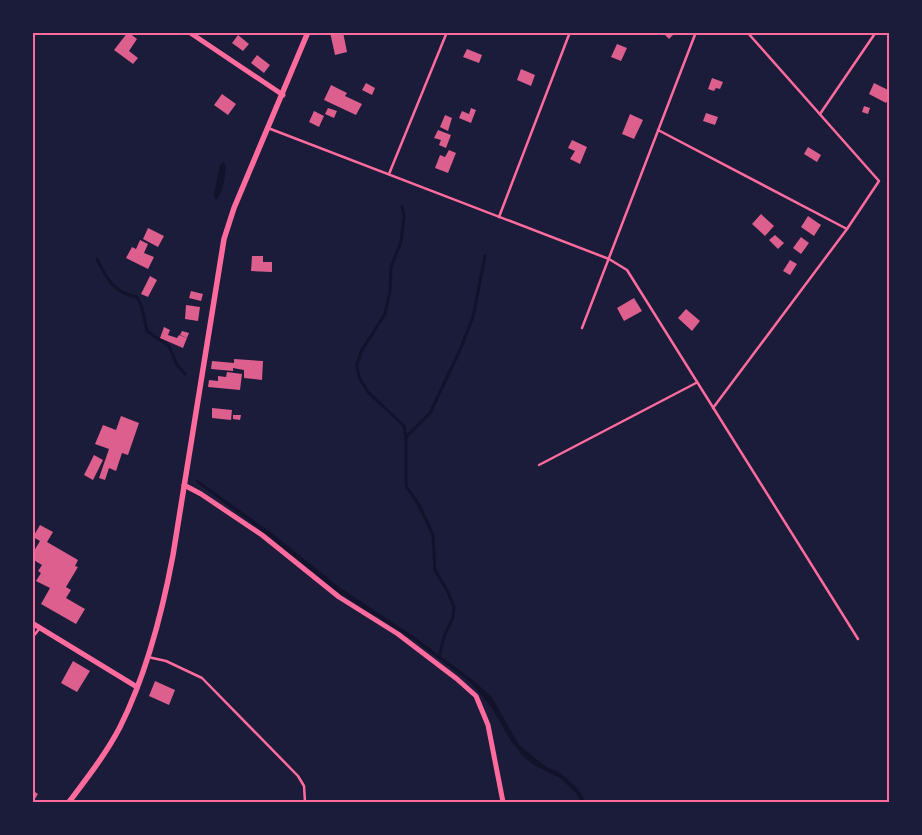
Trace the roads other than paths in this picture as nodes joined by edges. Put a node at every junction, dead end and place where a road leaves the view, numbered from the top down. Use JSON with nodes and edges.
{"nodes":[{"id":1,"x":189,"y":32,"type":"edge"},
{"id":2,"x":308,"y":32,"type":"edge"},
{"id":3,"x":446,"y":32,"type":"edge"},
{"id":4,"x":570,"y":32,"type":"edge"},
{"id":5,"x":696,"y":32,"type":"edge"},
{"id":6,"x":747,"y":32,"type":"edge"},
{"id":7,"x":876,"y":32,"type":"edge"},
{"id":8,"x":283,"y":95,"type":"junction"},
{"id":9,"x":820,"y":114,"type":"junction"},
{"id":10,"x":268,"y":128,"type":"junction"},
{"id":11,"x":658,"y":130,"type":"junction"},
{"id":12,"x":389,"y":174,"type":"junction"},
{"id":13,"x":499,"y":217,"type":"junction"},
{"id":14,"x":847,"y":229,"type":"junction"},
{"id":15,"x":609,"y":259,"type":"junction"},
{"id":16,"x":582,"y":328,"type":"dead end"},
{"id":17,"x":696,"y":382,"type":"junction"},
{"id":18,"x":713,"y":408,"type":"junction"},
{"id":19,"x":539,"y":465,"type":"dead end"},
{"id":20,"x":184,"y":485,"type":"junction"},
{"id":21,"x":32,"y":623,"type":"edge"},
{"id":22,"x":40,"y":628,"type":"junction"},
{"id":23,"x":32,"y":638,"type":"edge"},
{"id":24,"x":858,"y":639,"type":"dead end"},
{"id":25,"x":148,"y":657,"type":"junction"},
{"id":26,"x":138,"y":688,"type":"junction"},
{"id":27,"x":69,"y":802,"type":"edge"},
{"id":28,"x":305,"y":802,"type":"edge"},
{"id":29,"x":503,"y":802,"type":"edge"}],
"edges":[{"from":1,"to":8,"type":"street"},
{"from":2,"to":8,"type":"street"},
{"from":3,"to":12,"type":"lane"},
{"from":4,"to":13,"type":"lane"},
{"from":5,"to":11,"type":"lane"},
{"from":6,"to":9,"type":"lane"},
{"from":7,"to":9,"type":"lane"},
{"from":8,"to":10,"type":"street"},
{"from":9,"to":14,"type":"lane"},
{"from":10,"to":12,"type":"lane"},
{"from":10,"to":20,"type":"street"},
{"from":11,"to":14,"type":"lane"},
{"from":11,"to":15,"type":"lane"},
{"from":12,"to":13,"type":"lane"},
{"from":13,"to":15,"type":"lane"},
{"from":14,"to":18,"type":"lane"},
{"from":15,"to":16,"type":"lane"},
{"from":15,"to":17,"type":"lane"},
{"from":17,"to":18,"type":"lane"},
{"from":17,"to":19,"type":"lane"},
{"from":18,"to":24,"type":"lane"},
{"from":20,"to":25,"type":"street"},
{"from":20,"to":29,"type":"street"},
{"from":21,"to":22,"type":"street"},
{"from":22,"to":23,"type":"lane"},
{"from":22,"to":26,"type":"street"},
{"from":25,"to":26,"type":"street"},
{"from":25,"to":28,"type":"lane"},
{"from":26,"to":27,"type":"street"}]}
